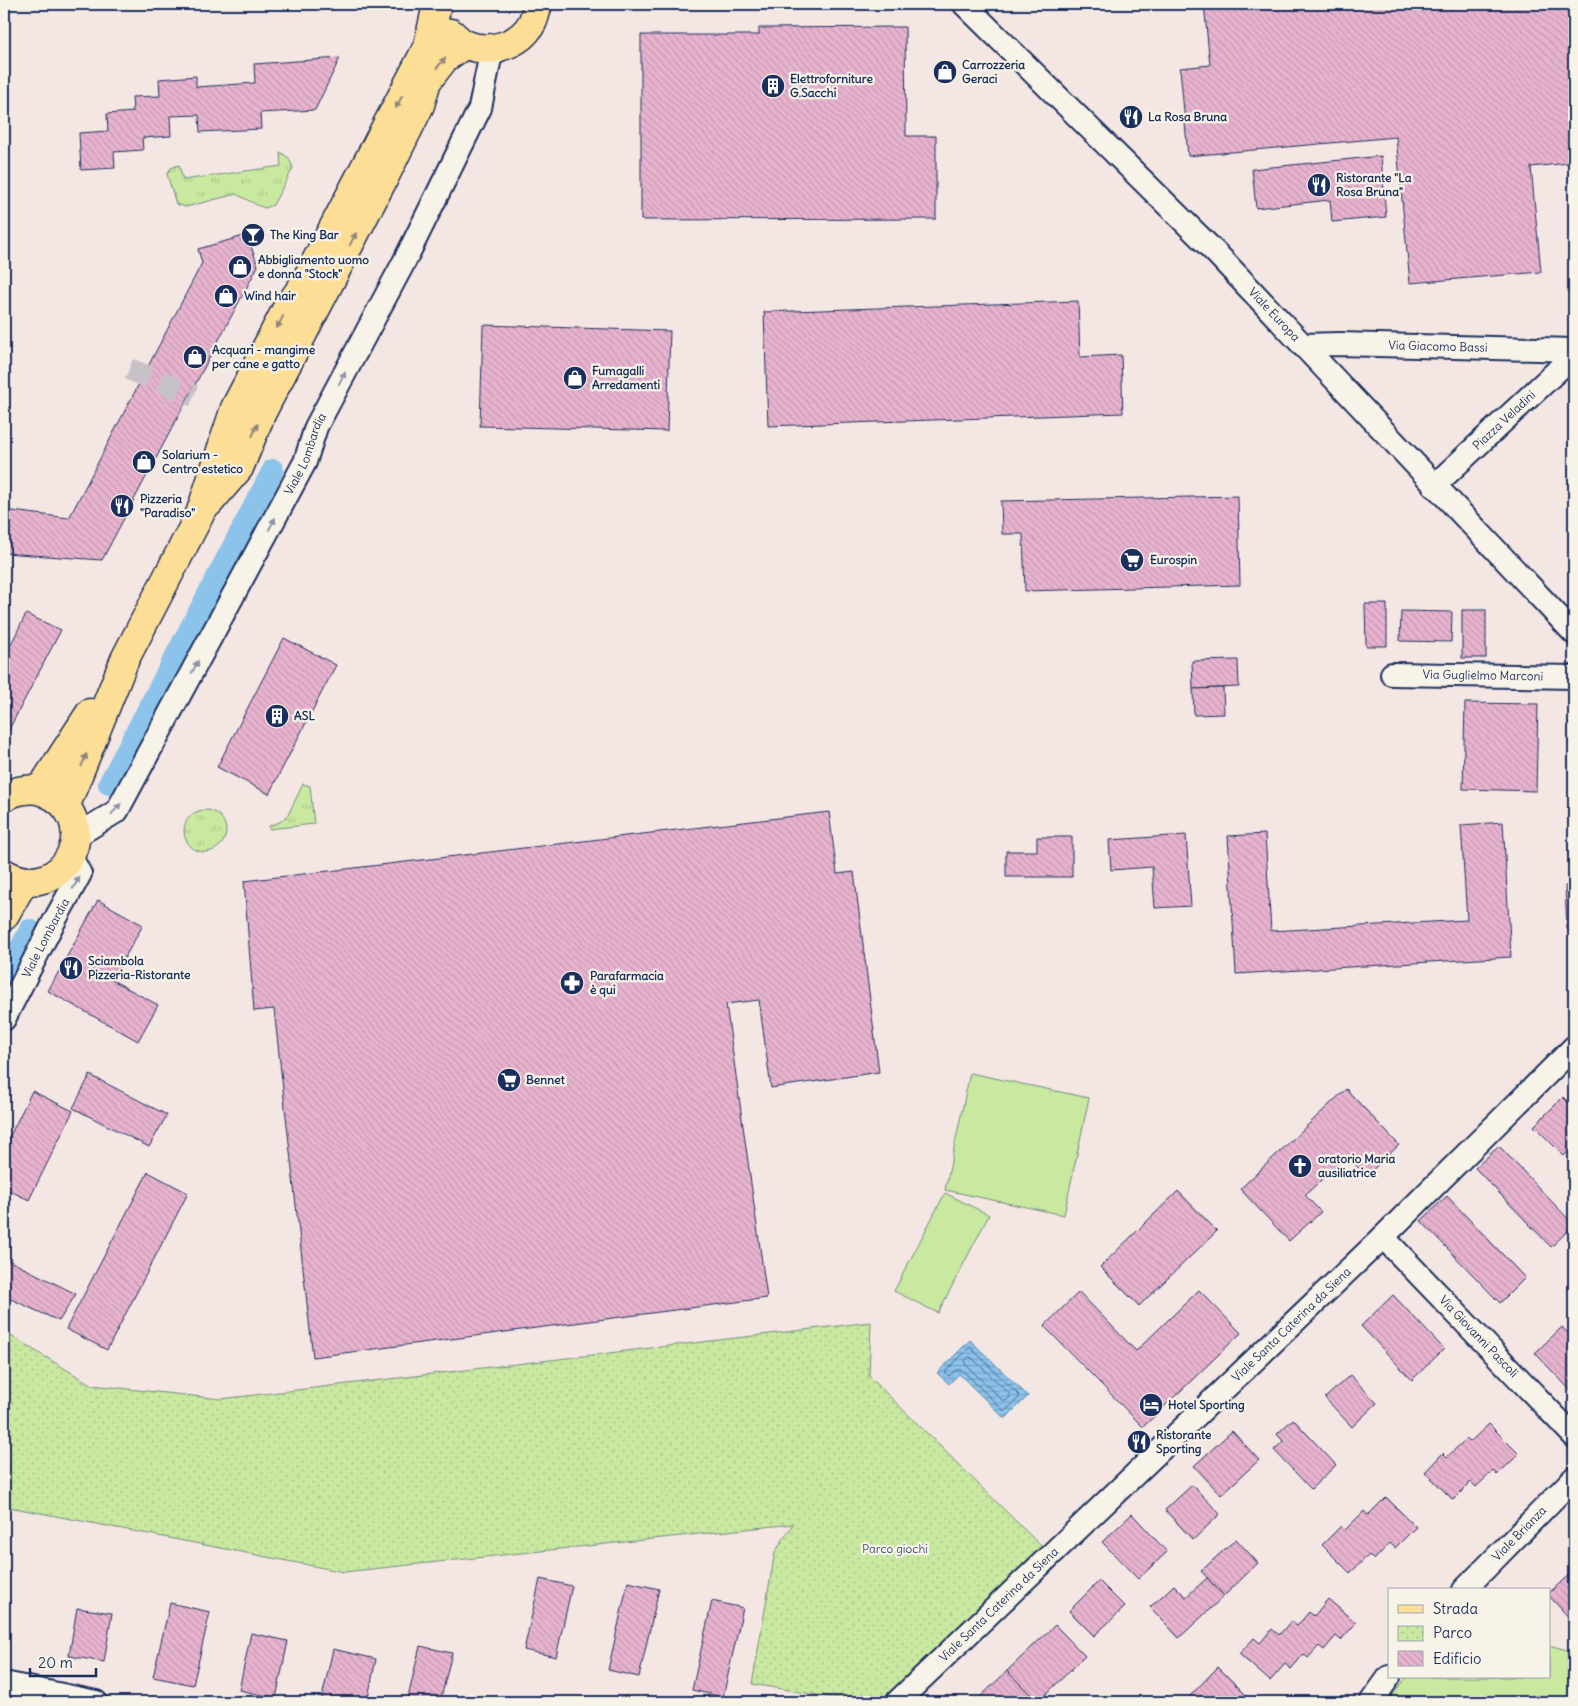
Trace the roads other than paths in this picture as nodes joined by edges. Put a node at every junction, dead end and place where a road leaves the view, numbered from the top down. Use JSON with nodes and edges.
{"nodes":[{"id":1,"x":538,"y":4,"type":"edge"},
{"id":2,"x":964,"y":4,"type":"edge"},
{"id":3,"x":436,"y":6,"type":"edge"},
{"id":4,"x":465,"y":44,"type":"junction"},
{"id":5,"x":500,"y":48,"type":"junction"},
{"id":6,"x":1302,"y":345,"type":"junction"},
{"id":7,"x":1574,"y":350,"type":"edge"},
{"id":8,"x":1574,"y":355,"type":"edge"},
{"id":9,"x":1434,"y":486,"type":"junction"},
{"id":10,"x":200,"y":514,"type":"junction"},
{"id":11,"x":1574,"y":633,"type":"edge"},
{"id":12,"x":124,"y":659,"type":"junction"},
{"id":13,"x":1392,"y":674,"type":"dead end"},
{"id":14,"x":1574,"y":677,"type":"edge"},
{"id":15,"x":40,"y":790,"type":"junction"},
{"id":16,"x":5,"y":796,"type":"edge"},
{"id":17,"x":66,"y":805,"type":"junction"},
{"id":18,"x":73,"y":847,"type":"junction"},
{"id":19,"x":14,"y":877,"type":"edge"},
{"id":20,"x":4,"y":916,"type":"edge"},
{"id":21,"x":4,"y":1019,"type":"edge"},
{"id":22,"x":1574,"y":1047,"type":"edge"},
{"id":23,"x":1383,"y":1237,"type":"junction"},
{"id":24,"x":1574,"y":1436,"type":"edge"},
{"id":25,"x":1574,"y":1478,"type":"edge"},
{"id":26,"x":1466,"y":1588,"type":"edge"},
{"id":27,"x":1388,"y":1677,"type":"edge"},
{"id":28,"x":4,"y":1683,"type":"edge"},
{"id":29,"x":96,"y":1702,"type":"edge"},
{"id":30,"x":897,"y":1702,"type":"edge"},
{"id":31,"x":1371,"y":1702,"type":"edge"}],
"edges":[{"from":1,"to":5,"type":"main road"},
{"from":2,"to":6,"type":"street","name":"Viale Europa"},
{"from":3,"to":4,"type":"main road"},
{"from":3,"to":10,"type":"main road","one_way":true},
{"from":4,"to":5,"type":"main road"},
{"from":10,"to":4,"type":"main road","one_way":true},
{"from":18,"to":5,"type":"street","name":"Viale Lombardia","one_way":true},
{"from":6,"to":7,"type":"street","name":"Via Giacomo Bassi"},
{"from":6,"to":9,"type":"street","name":"Viale Europa"},
{"from":8,"to":9,"type":"street","name":"Piazza Veladini"},
{"from":9,"to":11,"type":"street","name":"Viale Europa"},
{"from":10,"to":12,"type":"main road"},
{"from":12,"to":15,"type":"main road"},
{"from":17,"to":12,"type":"main road","one_way":true},
{"from":13,"to":14,"type":"street","name":"Via Guglielmo Marconi"},
{"from":15,"to":16,"type":"main road"},
{"from":15,"to":17,"type":"main road"},
{"from":17,"to":18,"type":"main road"},
{"from":18,"to":19,"type":"main road"},
{"from":21,"to":18,"type":"street","name":"Viale Lombardia","one_way":true},
{"from":19,"to":20,"type":"main road"},
{"from":22,"to":23,"type":"street","name":"Viale Santa Caterina da Siena"},
{"from":23,"to":24,"type":"street","name":"Via Giovanni Pascoli"},
{"from":23,"to":30,"type":"street","name":"Viale Santa Caterina da Siena"},
{"from":25,"to":26,"type":"street","name":"Viale Brianza"},
{"from":27,"to":31,"type":"street"},
{"from":28,"to":29,"type":"street"}]}
